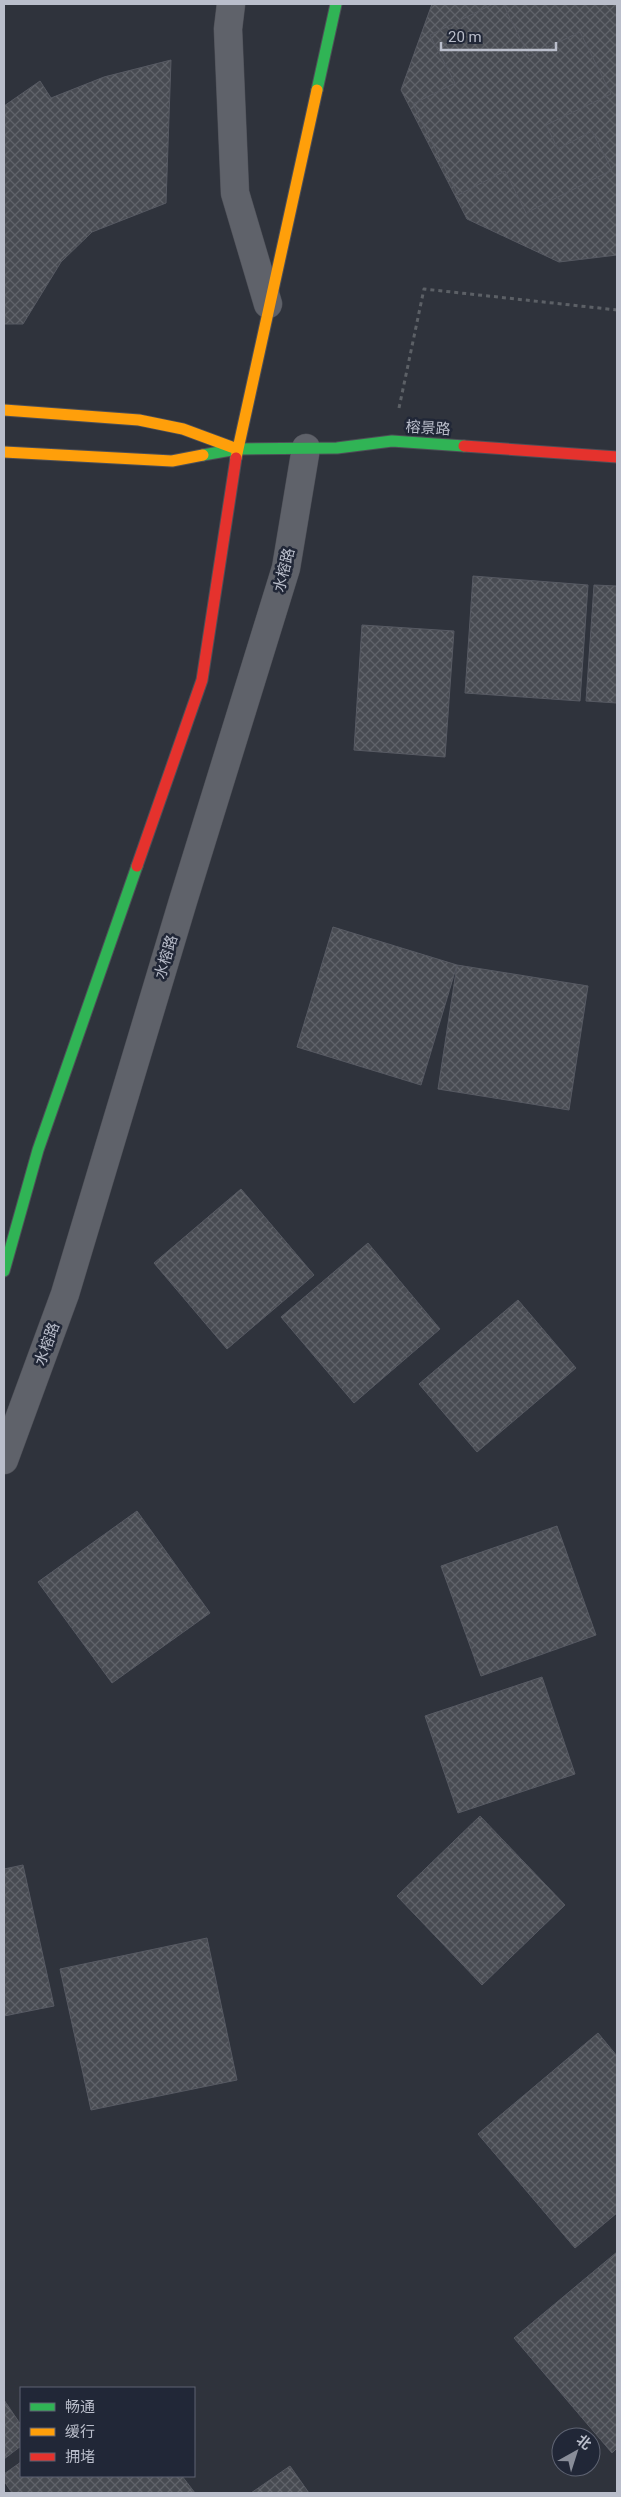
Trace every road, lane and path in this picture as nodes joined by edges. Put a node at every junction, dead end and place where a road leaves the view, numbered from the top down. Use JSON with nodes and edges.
{"nodes":[{"id":1,"x":231,"y":4,"type":"edge"},
{"id":2,"x":336,"y":4,"type":"edge"},
{"id":3,"x":268,"y":304,"type":"junction"},
{"id":4,"x":617,"y":310,"type":"edge"},
{"id":5,"x":4,"y":410,"type":"edge"},
{"id":6,"x":392,"y":440,"type":"junction"},
{"id":7,"x":306,"y":448,"type":"junction"},
{"id":8,"x":237,"y":449,"type":"junction"},
{"id":9,"x":4,"y":452,"type":"edge"},
{"id":10,"x":617,"y":457,"type":"edge"},
{"id":11,"x":4,"y":1271,"type":"edge"},
{"id":12,"x":4,"y":1460,"type":"edge"}],
"edges":[{"from":1,"to":3,"type":"street"},
{"from":2,"to":3,"type":"street"},
{"from":3,"to":8,"type":"street"},
{"from":4,"to":6,"type":"path"},
{"from":5,"to":8,"type":"street","name":"榕景路"},
{"from":6,"to":7,"type":"street","name":"榕景路"},
{"from":6,"to":10,"type":"street","name":"榕景路"},
{"from":7,"to":8,"type":"street","name":"榕景路"},
{"from":7,"to":12,"type":"street","name":"水榕路"},
{"from":8,"to":9,"type":"street","name":"榕景路"},
{"from":8,"to":11,"type":"street"}]}
